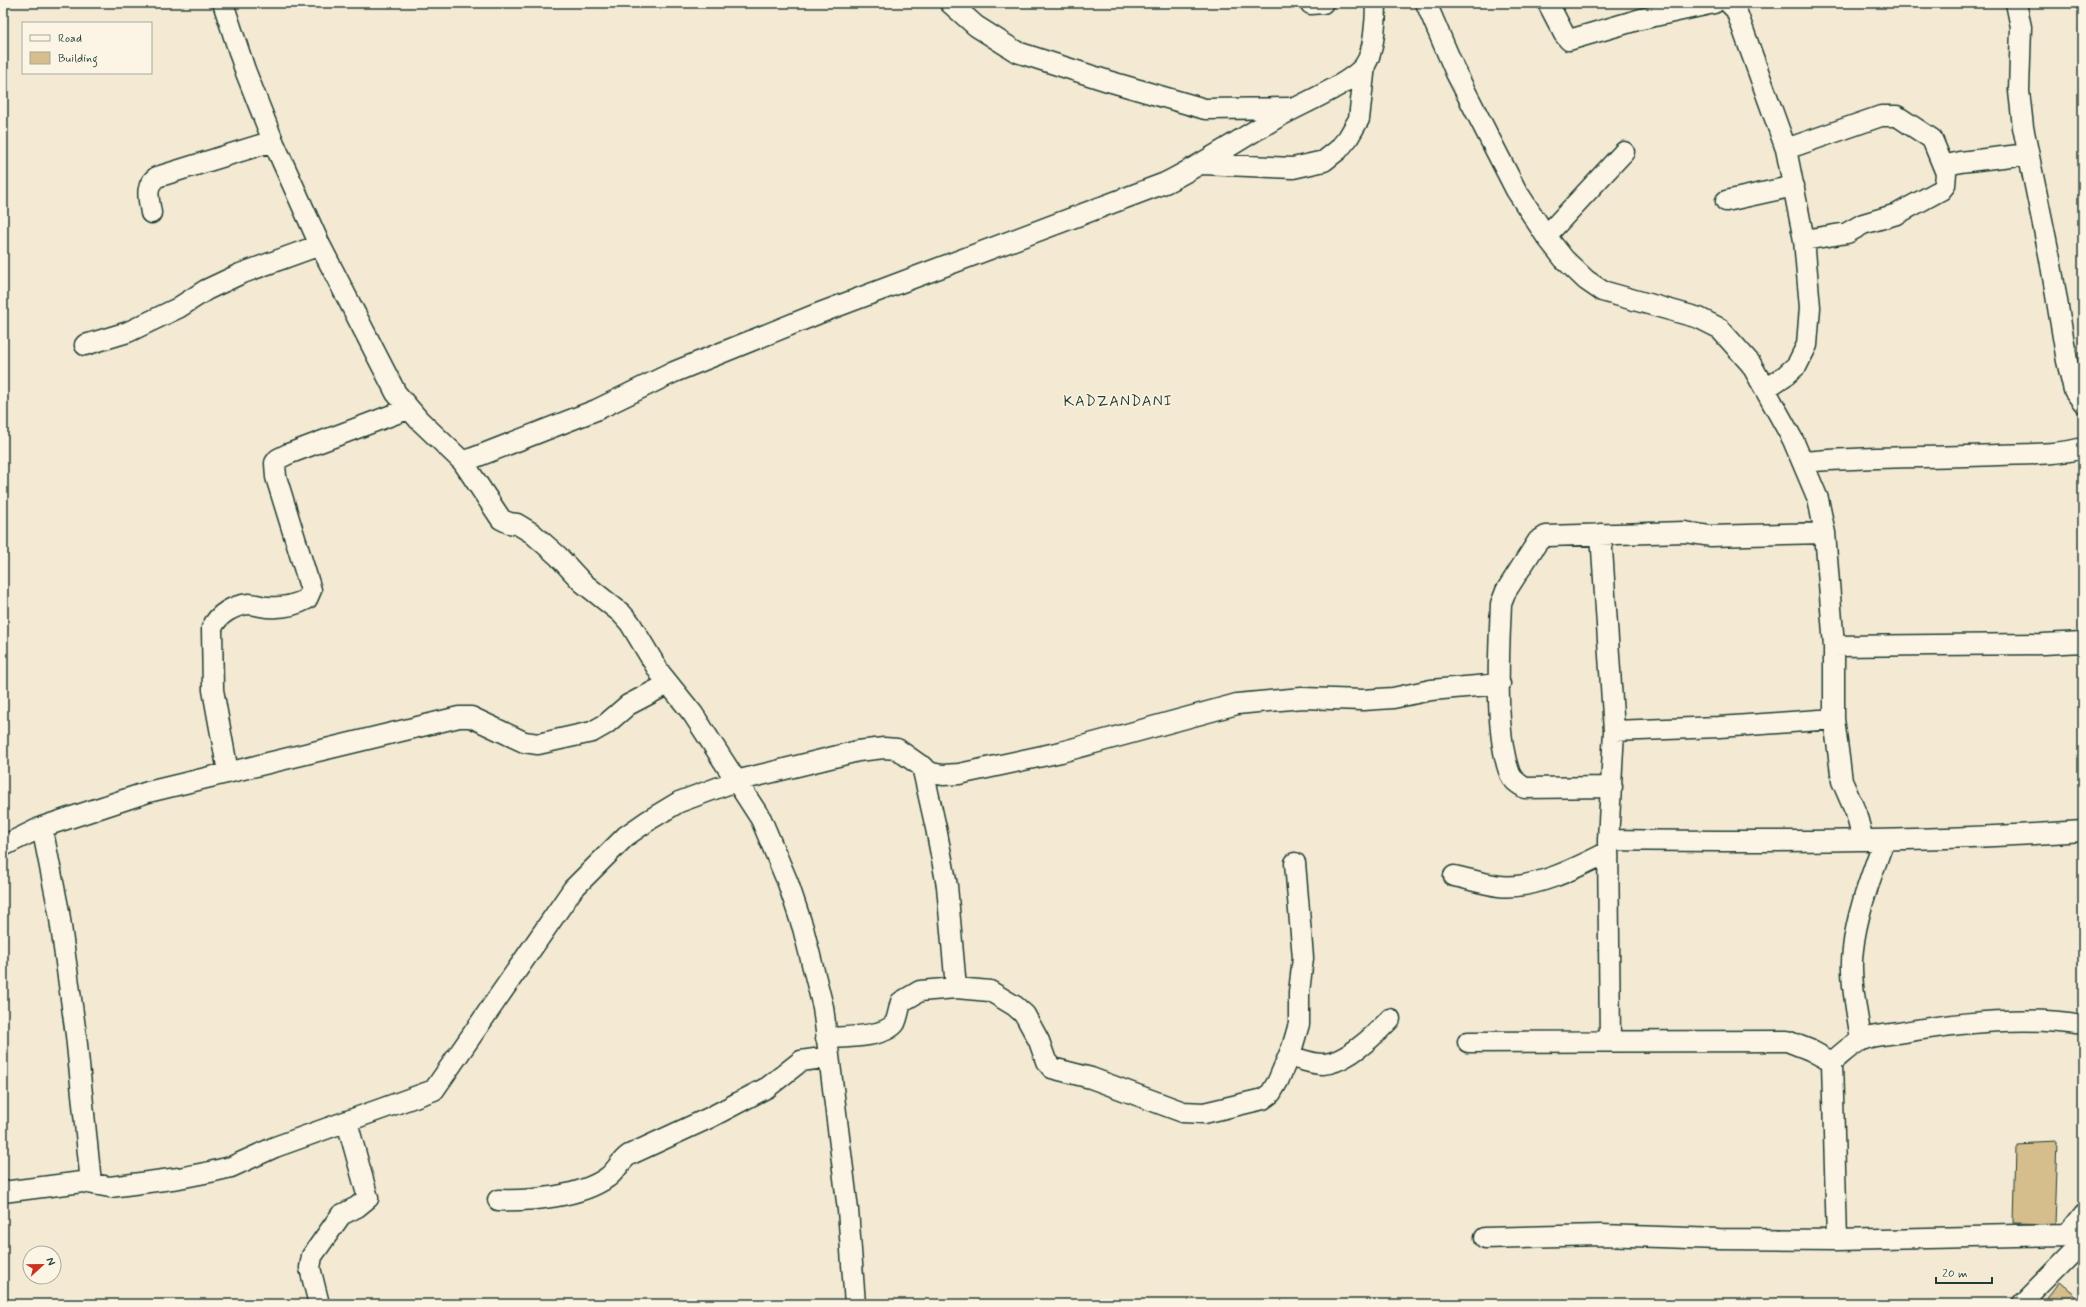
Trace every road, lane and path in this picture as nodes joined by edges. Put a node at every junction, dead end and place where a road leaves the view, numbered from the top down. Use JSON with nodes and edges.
{"nodes":[{"id":1,"x":223,"y":3,"type":"edge"},
{"id":2,"x":950,"y":3,"type":"edge"},
{"id":3,"x":1376,"y":3,"type":"edge"},
{"id":4,"x":1426,"y":3,"type":"edge"},
{"id":5,"x":1548,"y":3,"type":"edge"},
{"id":6,"x":1714,"y":3,"type":"edge"},
{"id":7,"x":1729,"y":3,"type":"edge"},
{"id":8,"x":2016,"y":3,"type":"edge"},
{"id":9,"x":1365,"y":64,"type":"junction"},
{"id":10,"x":1295,"y":108,"type":"junction"},
{"id":11,"x":273,"y":141,"type":"junction"},
{"id":12,"x":1786,"y":148,"type":"junction"},
{"id":13,"x":1624,"y":152,"type":"dead end"},
{"id":14,"x":2028,"y":154,"type":"junction"},
{"id":15,"x":1202,"y":164,"type":"junction"},
{"id":16,"x":1944,"y":166,"type":"junction"},
{"id":17,"x":1794,"y":186,"type":"junction"},
{"id":18,"x":1726,"y":201,"type":"dead end"},
{"id":19,"x":151,"y":212,"type":"dead end"},
{"id":20,"x":1546,"y":236,"type":"junction"},
{"id":21,"x":1804,"y":240,"type":"junction"},
{"id":22,"x":320,"y":245,"type":"junction"},
{"id":23,"x":85,"y":345,"type":"dead end"},
{"id":24,"x":1765,"y":389,"type":"junction"},
{"id":25,"x":2083,"y":402,"type":"edge"},
{"id":26,"x":408,"y":409,"type":"junction"},
{"id":27,"x":2083,"y":448,"type":"edge"},
{"id":28,"x":463,"y":462,"type":"junction"},
{"id":29,"x":1803,"y":462,"type":"junction"},
{"id":30,"x":1825,"y":533,"type":"junction"},
{"id":31,"x":1601,"y":534,"type":"junction"},
{"id":32,"x":2083,"y":642,"type":"edge"},
{"id":33,"x":1834,"y":646,"type":"junction"},
{"id":34,"x":668,"y":684,"type":"junction"},
{"id":35,"x":1500,"y":684,"type":"junction"},
{"id":36,"x":1834,"y":719,"type":"junction"},
{"id":37,"x":1614,"y":731,"type":"junction"},
{"id":38,"x":922,"y":766,"type":"junction"},
{"id":39,"x":228,"y":772,"type":"junction"},
{"id":40,"x":736,"y":781,"type":"junction"},
{"id":41,"x":1612,"y":787,"type":"junction"},
{"id":42,"x":42,"y":827,"type":"junction"},
{"id":43,"x":2083,"y":831,"type":"edge"},
{"id":44,"x":1863,"y":840,"type":"junction"},
{"id":45,"x":1884,"y":840,"type":"junction"},
{"id":46,"x":3,"y":846,"type":"edge"},
{"id":47,"x":1608,"y":846,"type":"junction"},
{"id":48,"x":1295,"y":863,"type":"dead end"},
{"id":49,"x":1454,"y":876,"type":"dead end"},
{"id":50,"x":956,"y":988,"type":"junction"},
{"id":51,"x":1390,"y":1019,"type":"dead end"},
{"id":52,"x":2083,"y":1025,"type":"edge"},
{"id":53,"x":826,"y":1038,"type":"junction"},
{"id":54,"x":1861,"y":1040,"type":"junction"},
{"id":55,"x":1610,"y":1041,"type":"junction"},
{"id":56,"x":1468,"y":1042,"type":"dead end"},
{"id":57,"x":1289,"y":1056,"type":"junction"},
{"id":58,"x":829,"y":1057,"type":"junction"},
{"id":59,"x":1832,"y":1062,"type":"junction"},
{"id":60,"x":347,"y":1122,"type":"junction"},
{"id":61,"x":91,"y":1183,"type":"junction"},
{"id":62,"x":3,"y":1192,"type":"edge"},
{"id":63,"x":498,"y":1200,"type":"dead end"},
{"id":64,"x":2083,"y":1214,"type":"edge"},
{"id":65,"x":1485,"y":1238,"type":"dead end"},
{"id":66,"x":2077,"y":1239,"type":"edge"},
{"id":67,"x":1837,"y":1240,"type":"junction"},
{"id":68,"x":319,"y":1304,"type":"edge"},
{"id":69,"x":855,"y":1304,"type":"edge"},
{"id":70,"x":2021,"y":1304,"type":"edge"}],
"edges":[{"from":1,"to":11,"type":"street"},
{"from":2,"to":10,"type":"street"},
{"from":3,"to":9,"type":"street"},
{"from":4,"to":20,"type":"street"},
{"from":5,"to":6,"type":"street"},
{"from":7,"to":12,"type":"street"},
{"from":8,"to":14,"type":"street"},
{"from":9,"to":10,"type":"street"},
{"from":9,"to":15,"type":"street"},
{"from":10,"to":15,"type":"street"},
{"from":11,"to":19,"type":"street"},
{"from":11,"to":22,"type":"street"},
{"from":12,"to":16,"type":"street"},
{"from":12,"to":17,"type":"street"},
{"from":13,"to":20,"type":"street"},
{"from":14,"to":16,"type":"street"},
{"from":14,"to":25,"type":"street"},
{"from":15,"to":28,"type":"street"},
{"from":16,"to":21,"type":"street"},
{"from":17,"to":18,"type":"street"},
{"from":17,"to":21,"type":"street"},
{"from":20,"to":24,"type":"street"},
{"from":21,"to":24,"type":"street"},
{"from":22,"to":23,"type":"street"},
{"from":22,"to":26,"type":"street"},
{"from":24,"to":29,"type":"street"},
{"from":26,"to":28,"type":"street"},
{"from":26,"to":39,"type":"street"},
{"from":27,"to":29,"type":"street"},
{"from":28,"to":34,"type":"street"},
{"from":29,"to":30,"type":"street"},
{"from":30,"to":31,"type":"street"},
{"from":30,"to":33,"type":"street"},
{"from":31,"to":35,"type":"street"},
{"from":31,"to":37,"type":"street"},
{"from":32,"to":33,"type":"street"},
{"from":33,"to":36,"type":"street"},
{"from":34,"to":39,"type":"street"},
{"from":34,"to":40,"type":"street"},
{"from":35,"to":38,"type":"street"},
{"from":35,"to":41,"type":"street"},
{"from":36,"to":37,"type":"street"},
{"from":36,"to":44,"type":"street"},
{"from":37,"to":41,"type":"street"},
{"from":38,"to":40,"type":"street"},
{"from":38,"to":50,"type":"street"},
{"from":39,"to":42,"type":"street"},
{"from":40,"to":53,"type":"street"},
{"from":40,"to":60,"type":"street"},
{"from":41,"to":47,"type":"street"},
{"from":42,"to":46,"type":"street"},
{"from":42,"to":61,"type":"street"},
{"from":43,"to":45,"type":"street"},
{"from":44,"to":45,"type":"street"},
{"from":44,"to":47,"type":"street"},
{"from":45,"to":54,"type":"street"},
{"from":47,"to":49,"type":"street"},
{"from":47,"to":55,"type":"street"},
{"from":48,"to":57,"type":"street"},
{"from":50,"to":53,"type":"street"},
{"from":50,"to":57,"type":"street"},
{"from":51,"to":57,"type":"street"},
{"from":52,"to":54,"type":"street"},
{"from":53,"to":58,"type":"street"},
{"from":54,"to":59,"type":"street"},
{"from":55,"to":56,"type":"street"},
{"from":55,"to":59,"type":"street"},
{"from":58,"to":63,"type":"street"},
{"from":58,"to":69,"type":"street"},
{"from":59,"to":67,"type":"street"},
{"from":60,"to":61,"type":"street"},
{"from":60,"to":68,"type":"street"},
{"from":61,"to":62,"type":"street"},
{"from":64,"to":66,"type":"street"},
{"from":65,"to":67,"type":"street"},
{"from":66,"to":67,"type":"street"},
{"from":66,"to":70,"type":"street"}]}
